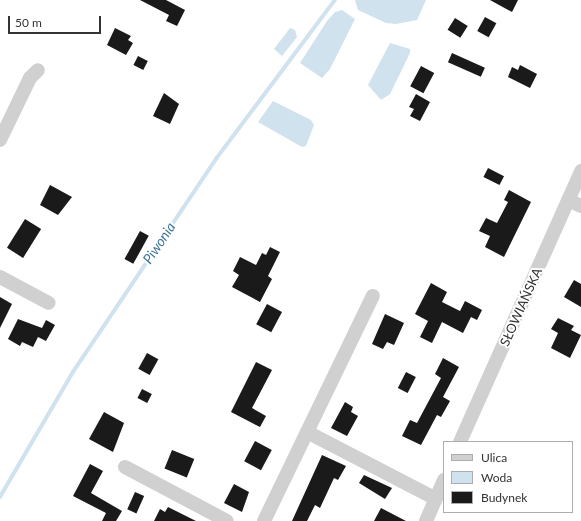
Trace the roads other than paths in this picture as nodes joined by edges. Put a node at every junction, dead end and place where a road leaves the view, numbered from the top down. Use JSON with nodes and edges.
{"nodes":[{"id":1,"x":38,"y":70,"type":"dead end"},
{"id":2,"x":0,"y":140,"type":"edge"},
{"id":3,"x":581,"y":172,"type":"edge"},
{"id":4,"x":575,"y":203,"type":"edge"},
{"id":5,"x":0,"y":277,"type":"edge"},
{"id":6,"x":373,"y":296,"type":"dead end"},
{"id":7,"x":49,"y":303,"type":"dead end"},
{"id":8,"x":307,"y":432,"type":"junction"},
{"id":9,"x":460,"y":441,"type":"edge"},
{"id":10,"x":125,"y":467,"type":"dead end"},
{"id":11,"x":443,"y":482,"type":"edge"},
{"id":12,"x":436,"y":499,"type":"junction"},
{"id":13,"x":226,"y":521,"type":"edge"},
{"id":14,"x":264,"y":521,"type":"edge"},
{"id":15,"x":426,"y":521,"type":"edge"}],
"edges":[{"from":1,"to":2,"type":"street"},
{"from":3,"to":4,"type":"street","name":"SŁOWIAŃSKA"},
{"from":4,"to":9,"type":"street","name":"SŁOWIAŃSKA"},
{"from":5,"to":7,"type":"street"},
{"from":6,"to":8,"type":"street"},
{"from":8,"to":12,"type":"street"},
{"from":8,"to":14,"type":"street"},
{"from":10,"to":13,"type":"street"},
{"from":11,"to":12,"type":"street"},
{"from":12,"to":15,"type":"street"}]}
